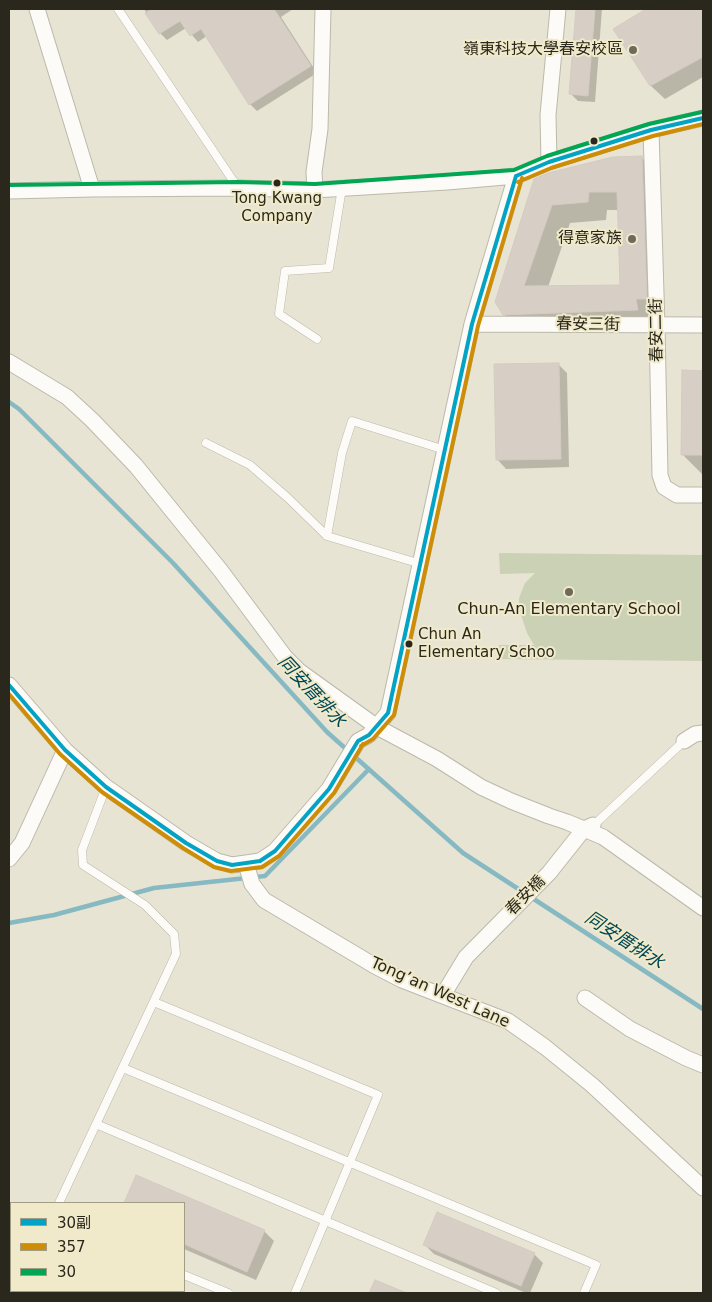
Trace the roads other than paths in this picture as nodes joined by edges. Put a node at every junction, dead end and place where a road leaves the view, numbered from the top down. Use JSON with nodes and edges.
{"nodes":[{"id":1,"x":37,"y":9,"type":"edge"},
{"id":2,"x":118,"y":9,"type":"edge"},
{"id":3,"x":323,"y":9,"type":"edge"},
{"id":4,"x":558,"y":9,"type":"edge"},
{"id":5,"x":703,"y":118,"type":"edge"},
{"id":6,"x":651,"y":130,"type":"junction"},
{"id":7,"x":549,"y":162,"type":"junction"},
{"id":8,"x":516,"y":176,"type":"junction"},
{"id":9,"x":238,"y":188,"type":"junction"},
{"id":10,"x":342,"y":188,"type":"junction"},
{"id":11,"x":92,"y":189,"type":"junction"},
{"id":12,"x":315,"y":190,"type":"junction"},
{"id":13,"x":9,"y":191,"type":"edge"},
{"id":14,"x":472,"y":324,"type":"junction"},
{"id":15,"x":703,"y":325,"type":"edge"},
{"id":16,"x":657,"y":326,"type":"junction"},
{"id":17,"x":317,"y":339,"type":"dead end"},
{"id":18,"x":9,"y":362,"type":"edge"},
{"id":19,"x":206,"y":443,"type":"dead end"},
{"id":20,"x":445,"y":450,"type":"junction"},
{"id":21,"x":703,"y":495,"type":"edge"},
{"id":22,"x":328,"y":536,"type":"junction"},
{"id":23,"x":421,"y":564,"type":"junction"},
{"id":24,"x":9,"y":685,"type":"edge"},
{"id":25,"x":377,"y":727,"type":"junction"},
{"id":26,"x":703,"y":733,"type":"edge"},
{"id":27,"x":684,"y":742,"type":"joint"},
{"id":28,"x":65,"y":750,"type":"junction"},
{"id":29,"x":106,"y":787,"type":"junction"},
{"id":30,"x":590,"y":826,"type":"junction"},
{"id":31,"x":9,"y":859,"type":"edge"},
{"id":32,"x":246,"y":864,"type":"junction"},
{"id":33,"x":703,"y":908,"type":"edge"},
{"id":34,"x":443,"y":995,"type":"junction"},
{"id":35,"x":585,"y":998,"type":"dead end"},
{"id":36,"x":154,"y":1002,"type":"junction"},
{"id":37,"x":703,"y":1065,"type":"edge"},
{"id":38,"x":123,"y":1068,"type":"junction"},
{"id":39,"x":96,"y":1124,"type":"junction"},
{"id":40,"x":350,"y":1162,"type":"junction"},
{"id":41,"x":703,"y":1188,"type":"edge"},
{"id":42,"x":59,"y":1202,"type":"edge"},
{"id":43,"x":325,"y":1221,"type":"junction"},
{"id":44,"x":185,"y":1274,"type":"edge"},
{"id":45,"x":228,"y":1293,"type":"edge"},
{"id":46,"x":294,"y":1293,"type":"edge"},
{"id":47,"x":496,"y":1293,"type":"edge"},
{"id":48,"x":584,"y":1293,"type":"edge"}],
"edges":[{"from":1,"to":11,"type":"street"},
{"from":2,"to":9,"type":"lane"},
{"from":3,"to":12,"type":"street"},
{"from":4,"to":7,"type":"street"},
{"from":5,"to":6,"type":"street"},
{"from":6,"to":7,"type":"street"},
{"from":6,"to":16,"type":"street","name":"春安二街"},
{"from":7,"to":8,"type":"street"},
{"from":8,"to":10,"type":"street"},
{"from":8,"to":14,"type":"street"},
{"from":9,"to":11,"type":"street"},
{"from":9,"to":12,"type":"street"},
{"from":10,"to":12,"type":"street"},
{"from":10,"to":17,"type":"lane"},
{"from":11,"to":13,"type":"street"},
{"from":14,"to":16,"type":"street","name":"春安三街"},
{"from":14,"to":20,"type":"street"},
{"from":15,"to":16,"type":"street","name":"春安三街"},
{"from":16,"to":21,"type":"street","name":"春安二街"},
{"from":18,"to":25,"type":"street"},
{"from":19,"to":22,"type":"lane"},
{"from":20,"to":22,"type":"lane"},
{"from":20,"to":23,"type":"street"},
{"from":22,"to":23,"type":"lane"},
{"from":23,"to":25,"type":"street"},
{"from":24,"to":28,"type":"street"},
{"from":25,"to":30,"type":"street"},
{"from":25,"to":32,"type":"street"},
{"from":26,"to":27,"type":"street"},
{"from":27,"to":30,"type":"lane"},
{"from":28,"to":29,"type":"street"},
{"from":28,"to":31,"type":"street"},
{"from":29,"to":32,"type":"street"},
{"from":29,"to":36,"type":"lane"},
{"from":30,"to":33,"type":"street"},
{"from":30,"to":34,"type":"street","name":"春安橋"},
{"from":32,"to":34,"type":"street","name":"Tong’an West Lane"},
{"from":34,"to":41,"type":"street","name":"Tong’an West Lane"},
{"from":35,"to":37,"type":"street"},
{"from":36,"to":38,"type":"lane"},
{"from":36,"to":40,"type":"lane"},
{"from":38,"to":39,"type":"lane"},
{"from":38,"to":40,"type":"lane"},
{"from":39,"to":42,"type":"lane"},
{"from":39,"to":43,"type":"lane"},
{"from":40,"to":43,"type":"lane"},
{"from":40,"to":48,"type":"lane"},
{"from":43,"to":46,"type":"lane"},
{"from":43,"to":47,"type":"lane"},
{"from":44,"to":45,"type":"lane"}]}
